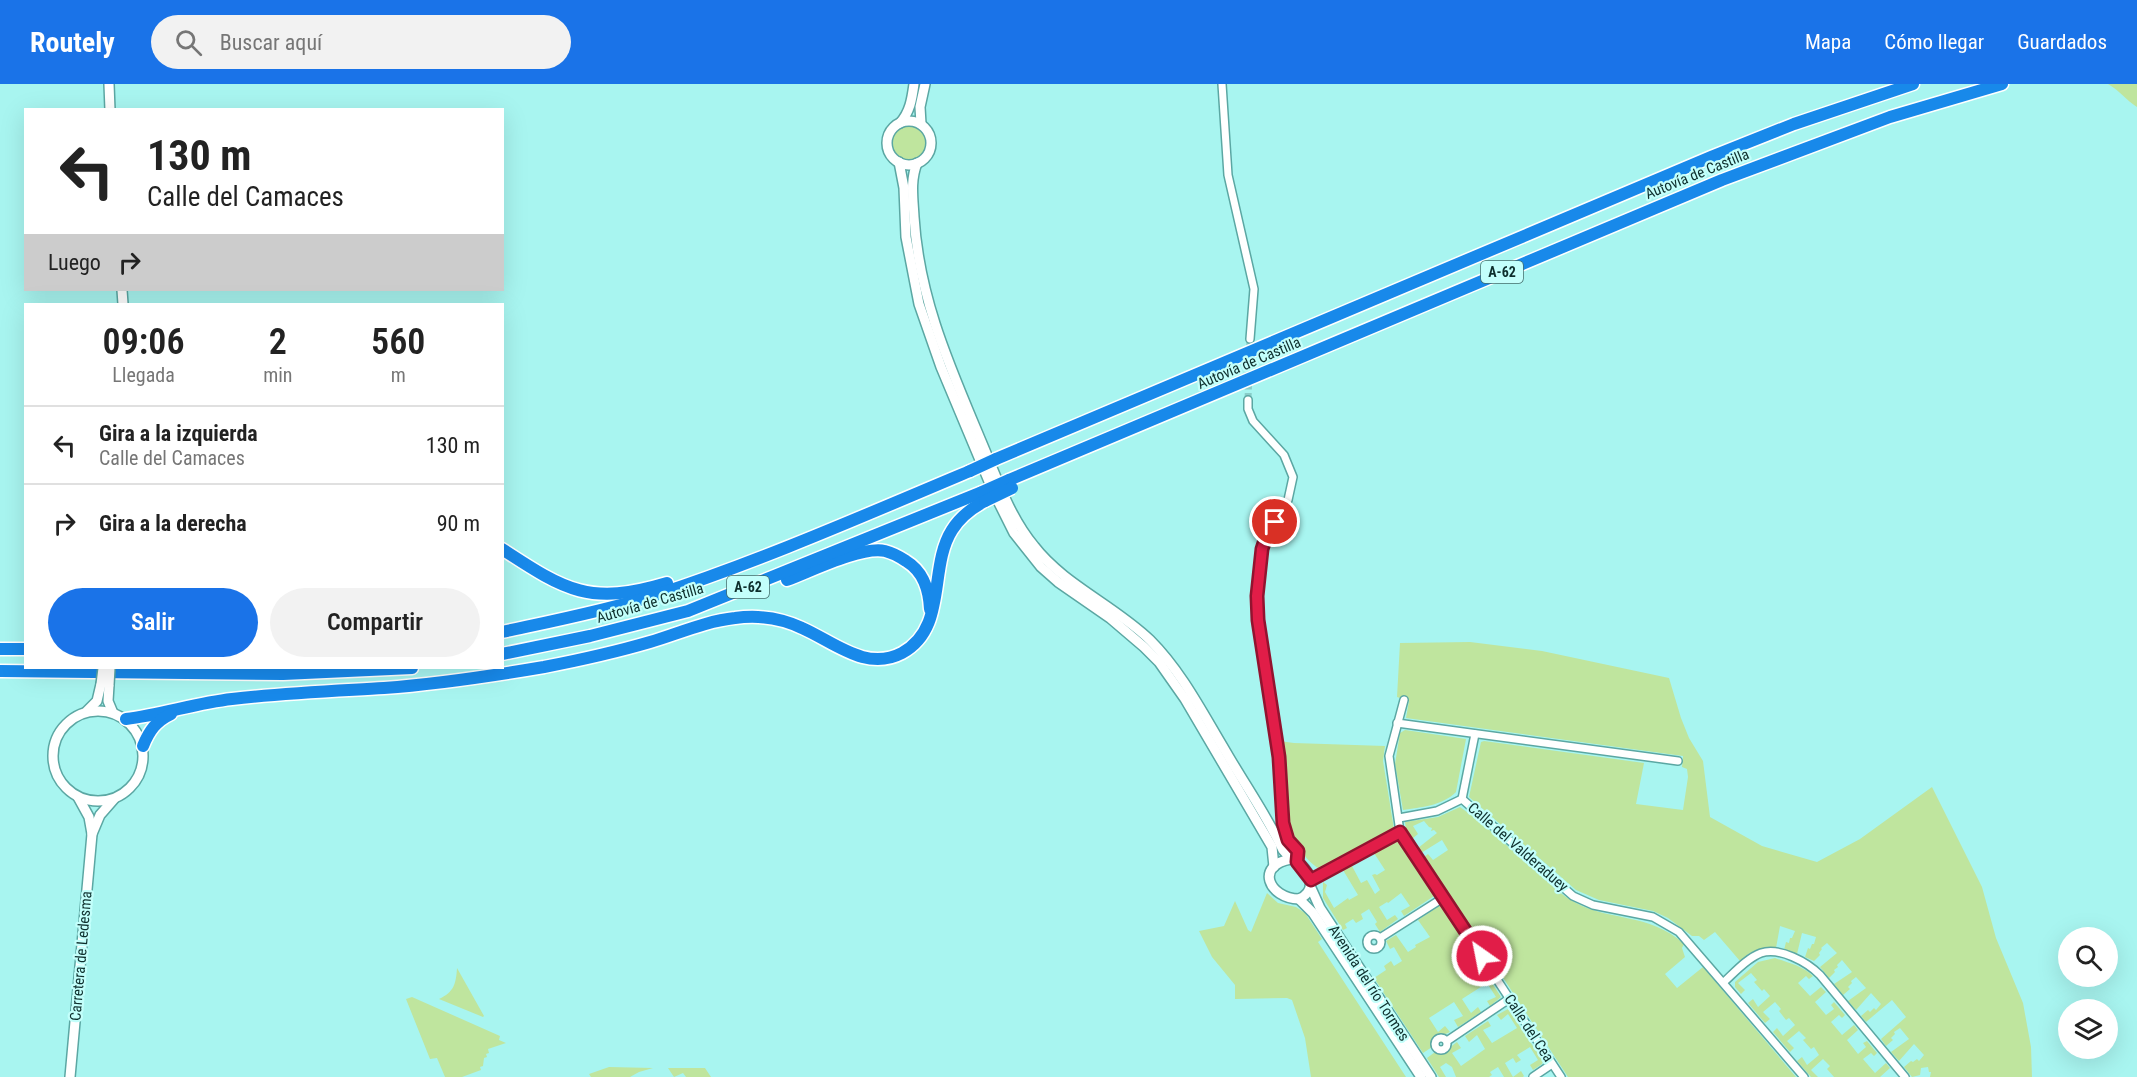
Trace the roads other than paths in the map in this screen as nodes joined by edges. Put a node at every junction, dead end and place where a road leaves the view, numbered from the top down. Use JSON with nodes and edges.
{"nodes":[{"id":1,"x":109,"y":84,"type":"edge"},
{"id":2,"x":914,"y":84,"type":"edge"},
{"id":3,"x":925,"y":84,"type":"edge"},
{"id":4,"x":1222,"y":84,"type":"edge"},
{"id":5,"x":1913,"y":84,"type":"edge"},
{"id":6,"x":2002,"y":84,"type":"edge"},
{"id":7,"x":111,"y":108,"type":"edge"},
{"id":8,"x":899,"y":123,"type":"junction"},
{"id":9,"x":921,"y":124,"type":"junction"},
{"id":10,"x":899,"y":162,"type":"junction"},
{"id":11,"x":918,"y":163,"type":"junction"},
{"id":12,"x":1250,"y":339,"type":"tunnel mouth"},
{"id":13,"x":1248,"y":400,"type":"tunnel mouth"},
{"id":14,"x":983,"y":496,"type":"junction"},
{"id":15,"x":792,"y":546,"type":"junction"},
{"id":16,"x":504,"y":550,"type":"edge"},
{"id":17,"x":930,"y":617,"type":"junction"},
{"id":18,"x":504,"y":632,"type":"edge"},
{"id":19,"x":0,"y":648,"type":"edge"},
{"id":20,"x":24,"y":649,"type":"edge"},
{"id":21,"x":504,"y":654,"type":"edge"},
{"id":22,"x":103,"y":669,"type":"edge"},
{"id":23,"x":110,"y":669,"type":"edge"},
{"id":24,"x":390,"y":669,"type":"edge"},
{"id":25,"x":0,"y":671,"type":"edge"},
{"id":26,"x":105,"y":685,"type":"junction"},
{"id":27,"x":1404,"y":700,"type":"dead end"},
{"id":28,"x":183,"y":707,"type":"junction"},
{"id":29,"x":87,"y":711,"type":"junction"},
{"id":30,"x":113,"y":713,"type":"junction"},
{"id":31,"x":126,"y":719,"type":"junction"},
{"id":32,"x":1397,"y":723,"type":"junction"},
{"id":33,"x":1475,"y":734,"type":"junction"},
{"id":34,"x":143,"y":746,"type":"junction"},
{"id":35,"x":1678,"y":761,"type":"dead end"},
{"id":36,"x":78,"y":797,"type":"junction"},
{"id":37,"x":114,"y":799,"type":"junction"},
{"id":38,"x":1462,"y":799,"type":"junction"},
{"id":39,"x":1399,"y":818,"type":"junction"},
{"id":40,"x":1400,"y":832,"type":"junction"},
{"id":41,"x":92,"y":834,"type":"junction"},
{"id":42,"x":1294,"y":861,"type":"junction"},
{"id":43,"x":1274,"y":867,"type":"junction"},
{"id":44,"x":1311,"y":884,"type":"junction"},
{"id":45,"x":1443,"y":898,"type":"junction"},
{"id":46,"x":1299,"y":899,"type":"junction"},
{"id":47,"x":1380,"y":938,"type":"dead end"},
{"id":48,"x":1724,"y":982,"type":"junction"},
{"id":49,"x":1509,"y":999,"type":"junction"},
{"id":50,"x":1447,"y":1041,"type":"dead end"},
{"id":51,"x":1552,"y":1064,"type":"junction"},
{"id":52,"x":70,"y":1077,"type":"edge"},
{"id":53,"x":1421,"y":1077,"type":"edge"},
{"id":54,"x":1431,"y":1077,"type":"edge"},
{"id":55,"x":1533,"y":1077,"type":"edge"},
{"id":56,"x":1561,"y":1077,"type":"edge"},
{"id":57,"x":1804,"y":1077,"type":"edge"},
{"id":58,"x":1905,"y":1077,"type":"edge"}],
"edges":[{"from":1,"to":7,"type":"main road"},
{"from":2,"to":8,"type":"main road"},
{"from":3,"to":9,"type":"main road"},
{"from":4,"to":12,"type":"street"},
{"from":5,"to":15,"type":"highway","name":"Autovía de Castilla","number":"A-62","bridge":true},
{"from":6,"to":14,"type":"highway","name":"Autovía de Castilla","number":"A-62","bridge":true},
{"from":8,"to":9,"type":"main road"},
{"from":8,"to":10,"type":"main road"},
{"from":9,"to":11,"type":"main road"},
{"from":10,"to":11,"type":"main road"},
{"from":10,"to":43,"type":"main road"},
{"from":11,"to":42,"type":"main road"},
{"from":13,"to":42,"type":"street"},
{"from":14,"to":17,"type":"highway"},
{"from":14,"to":21,"type":"highway","name":"Autovía de Castilla","number":"A-62"},
{"from":15,"to":16,"type":"highway"},
{"from":15,"to":18,"type":"highway","name":"Autovía de Castilla","number":"A-62"},
{"from":17,"to":21,"type":"highway"},
{"from":17,"to":28,"type":"highway"},
{"from":19,"to":20,"type":"highway"},
{"from":22,"to":26,"type":"main road","bridge":true},
{"from":23,"to":26,"type":"main road","bridge":true},
{"from":24,"to":25,"type":"highway"},
{"from":26,"to":29,"type":"main road"},
{"from":26,"to":30,"type":"main road"},
{"from":27,"to":32,"type":"street","name":"Calle del Cea"},
{"from":28,"to":31,"type":"highway"},
{"from":28,"to":34,"type":"highway"},
{"from":29,"to":30,"type":"main road"},
{"from":29,"to":36,"type":"main road"},
{"from":30,"to":31,"type":"main road"},
{"from":31,"to":34,"type":"main road"},
{"from":32,"to":33,"type":"street"},
{"from":32,"to":39,"type":"street","name":"Calle del Cea"},
{"from":33,"to":35,"type":"street"},
{"from":33,"to":38,"type":"street","name":"Calle del Valderaduey"},
{"from":34,"to":37,"type":"main road"},
{"from":36,"to":37,"type":"main road"},
{"from":36,"to":41,"type":"main road","name":"Carretera de Ledesma"},
{"from":37,"to":41,"type":"main road","name":"Carretera de Ledesma"},
{"from":38,"to":39,"type":"street","name":"Calle del Valderaduey"},
{"from":38,"to":48,"type":"street","name":"Calle del Valderaduey"},
{"from":39,"to":40,"type":"street","name":"Calle del Cea"},
{"from":40,"to":44,"type":"street"},
{"from":40,"to":45,"type":"street","name":"Calle del Cea"},
{"from":41,"to":52,"type":"main road","name":"Carretera de Ledesma"},
{"from":42,"to":43,"type":"main road"},
{"from":42,"to":44,"type":"main road"},
{"from":43,"to":46,"type":"main road"},
{"from":44,"to":46,"type":"main road"},
{"from":44,"to":54,"type":"main road","name":"Avenida del río Tormes"},
{"from":45,"to":47,"type":"street"},
{"from":45,"to":49,"type":"street","name":"Calle del Cea"},
{"from":46,"to":53,"type":"main road","name":"Avenida del río Tormes"},
{"from":48,"to":57,"type":"street","name":"Calle del Valderaduey"},
{"from":48,"to":58,"type":"street"},
{"from":49,"to":50,"type":"street"},
{"from":49,"to":51,"type":"street","name":"Calle del Cea"},
{"from":51,"to":55,"type":"street"},
{"from":51,"to":56,"type":"street","name":"Calle del Cea"}]}
